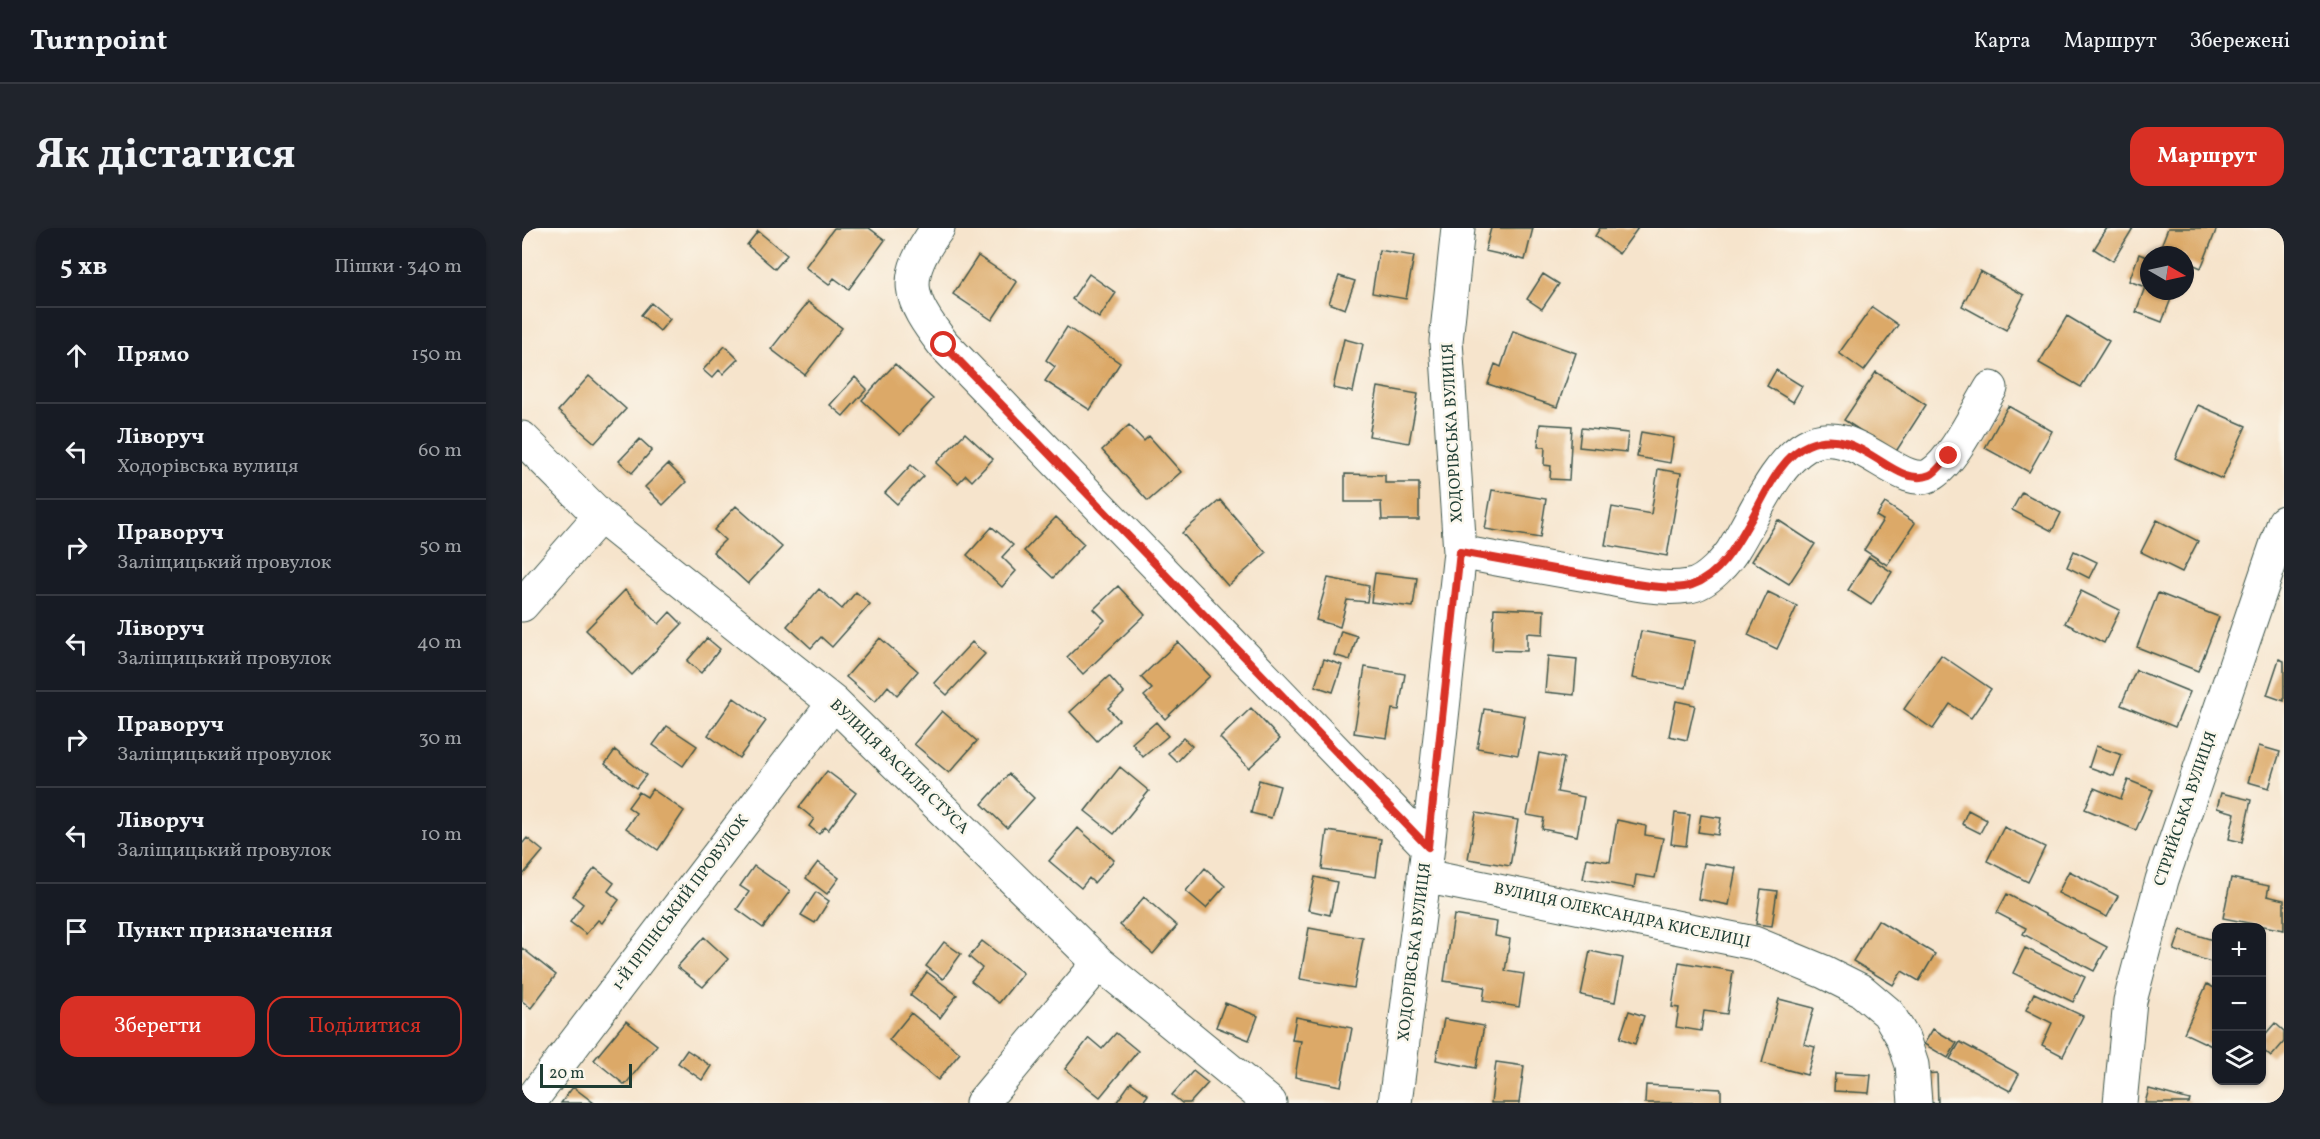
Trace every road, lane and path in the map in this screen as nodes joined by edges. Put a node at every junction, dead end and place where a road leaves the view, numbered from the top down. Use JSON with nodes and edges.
{"nodes":[{"id":1,"x":938,"y":228,"type":"edge"},
{"id":2,"x":1458,"y":228,"type":"edge"},
{"id":3,"x":1992,"y":388,"type":"dead end"},
{"id":4,"x":522,"y":438,"type":"edge"},
{"id":5,"x":600,"y":516,"type":"junction"},
{"id":6,"x":2284,"y":522,"type":"edge"},
{"id":7,"x":1460,"y":552,"type":"junction"},
{"id":8,"x":522,"y":605,"type":"edge"},
{"id":9,"x":834,"y":703,"type":"junction"},
{"id":10,"x":1426,"y":862,"type":"junction"},
{"id":11,"x":1099,"y":963,"type":"junction"},
{"id":12,"x":529,"y":1103,"type":"edge"},
{"id":13,"x":982,"y":1103,"type":"edge"},
{"id":14,"x":1270,"y":1103,"type":"edge"},
{"id":15,"x":1395,"y":1103,"type":"edge"},
{"id":16,"x":1915,"y":1103,"type":"edge"},
{"id":17,"x":2120,"y":1103,"type":"edge"}],
"edges":[{"from":1,"to":10,"type":"street"},
{"from":2,"to":7,"type":"street","name":"ХОДОРІВСЬКА ВУЛИЦЯ"},
{"from":3,"to":7,"type":"street"},
{"from":4,"to":5,"type":"street","name":"ВУЛИЦЯ ВАСИЛЯ СТУСА"},
{"from":5,"to":8,"type":"street"},
{"from":5,"to":9,"type":"street","name":"ВУЛИЦЯ ВАСИЛЯ СТУСА"},
{"from":6,"to":17,"type":"street","name":"СТРИЙСЬКА ВУЛИЦЯ"},
{"from":7,"to":10,"type":"street","name":"ХОДОРІВСЬКА ВУЛИЦЯ"},
{"from":9,"to":11,"type":"street","name":"ВУЛИЦЯ ВАСИЛЯ СТУСА"},
{"from":9,"to":12,"type":"street","name":"1-Й ІРПІНСЬКИЙ ПРОВУЛОК"},
{"from":10,"to":15,"type":"street","name":"ХОДОРІВСЬКА ВУЛИЦЯ"},
{"from":10,"to":16,"type":"street","name":"ВУЛИЦЯ ОЛЕКСАНДРА КИСЕЛИЦІ"},
{"from":11,"to":13,"type":"street"},
{"from":11,"to":14,"type":"street","name":"ВУЛИЦЯ ВАСИЛЯ СТУСА"}]}
